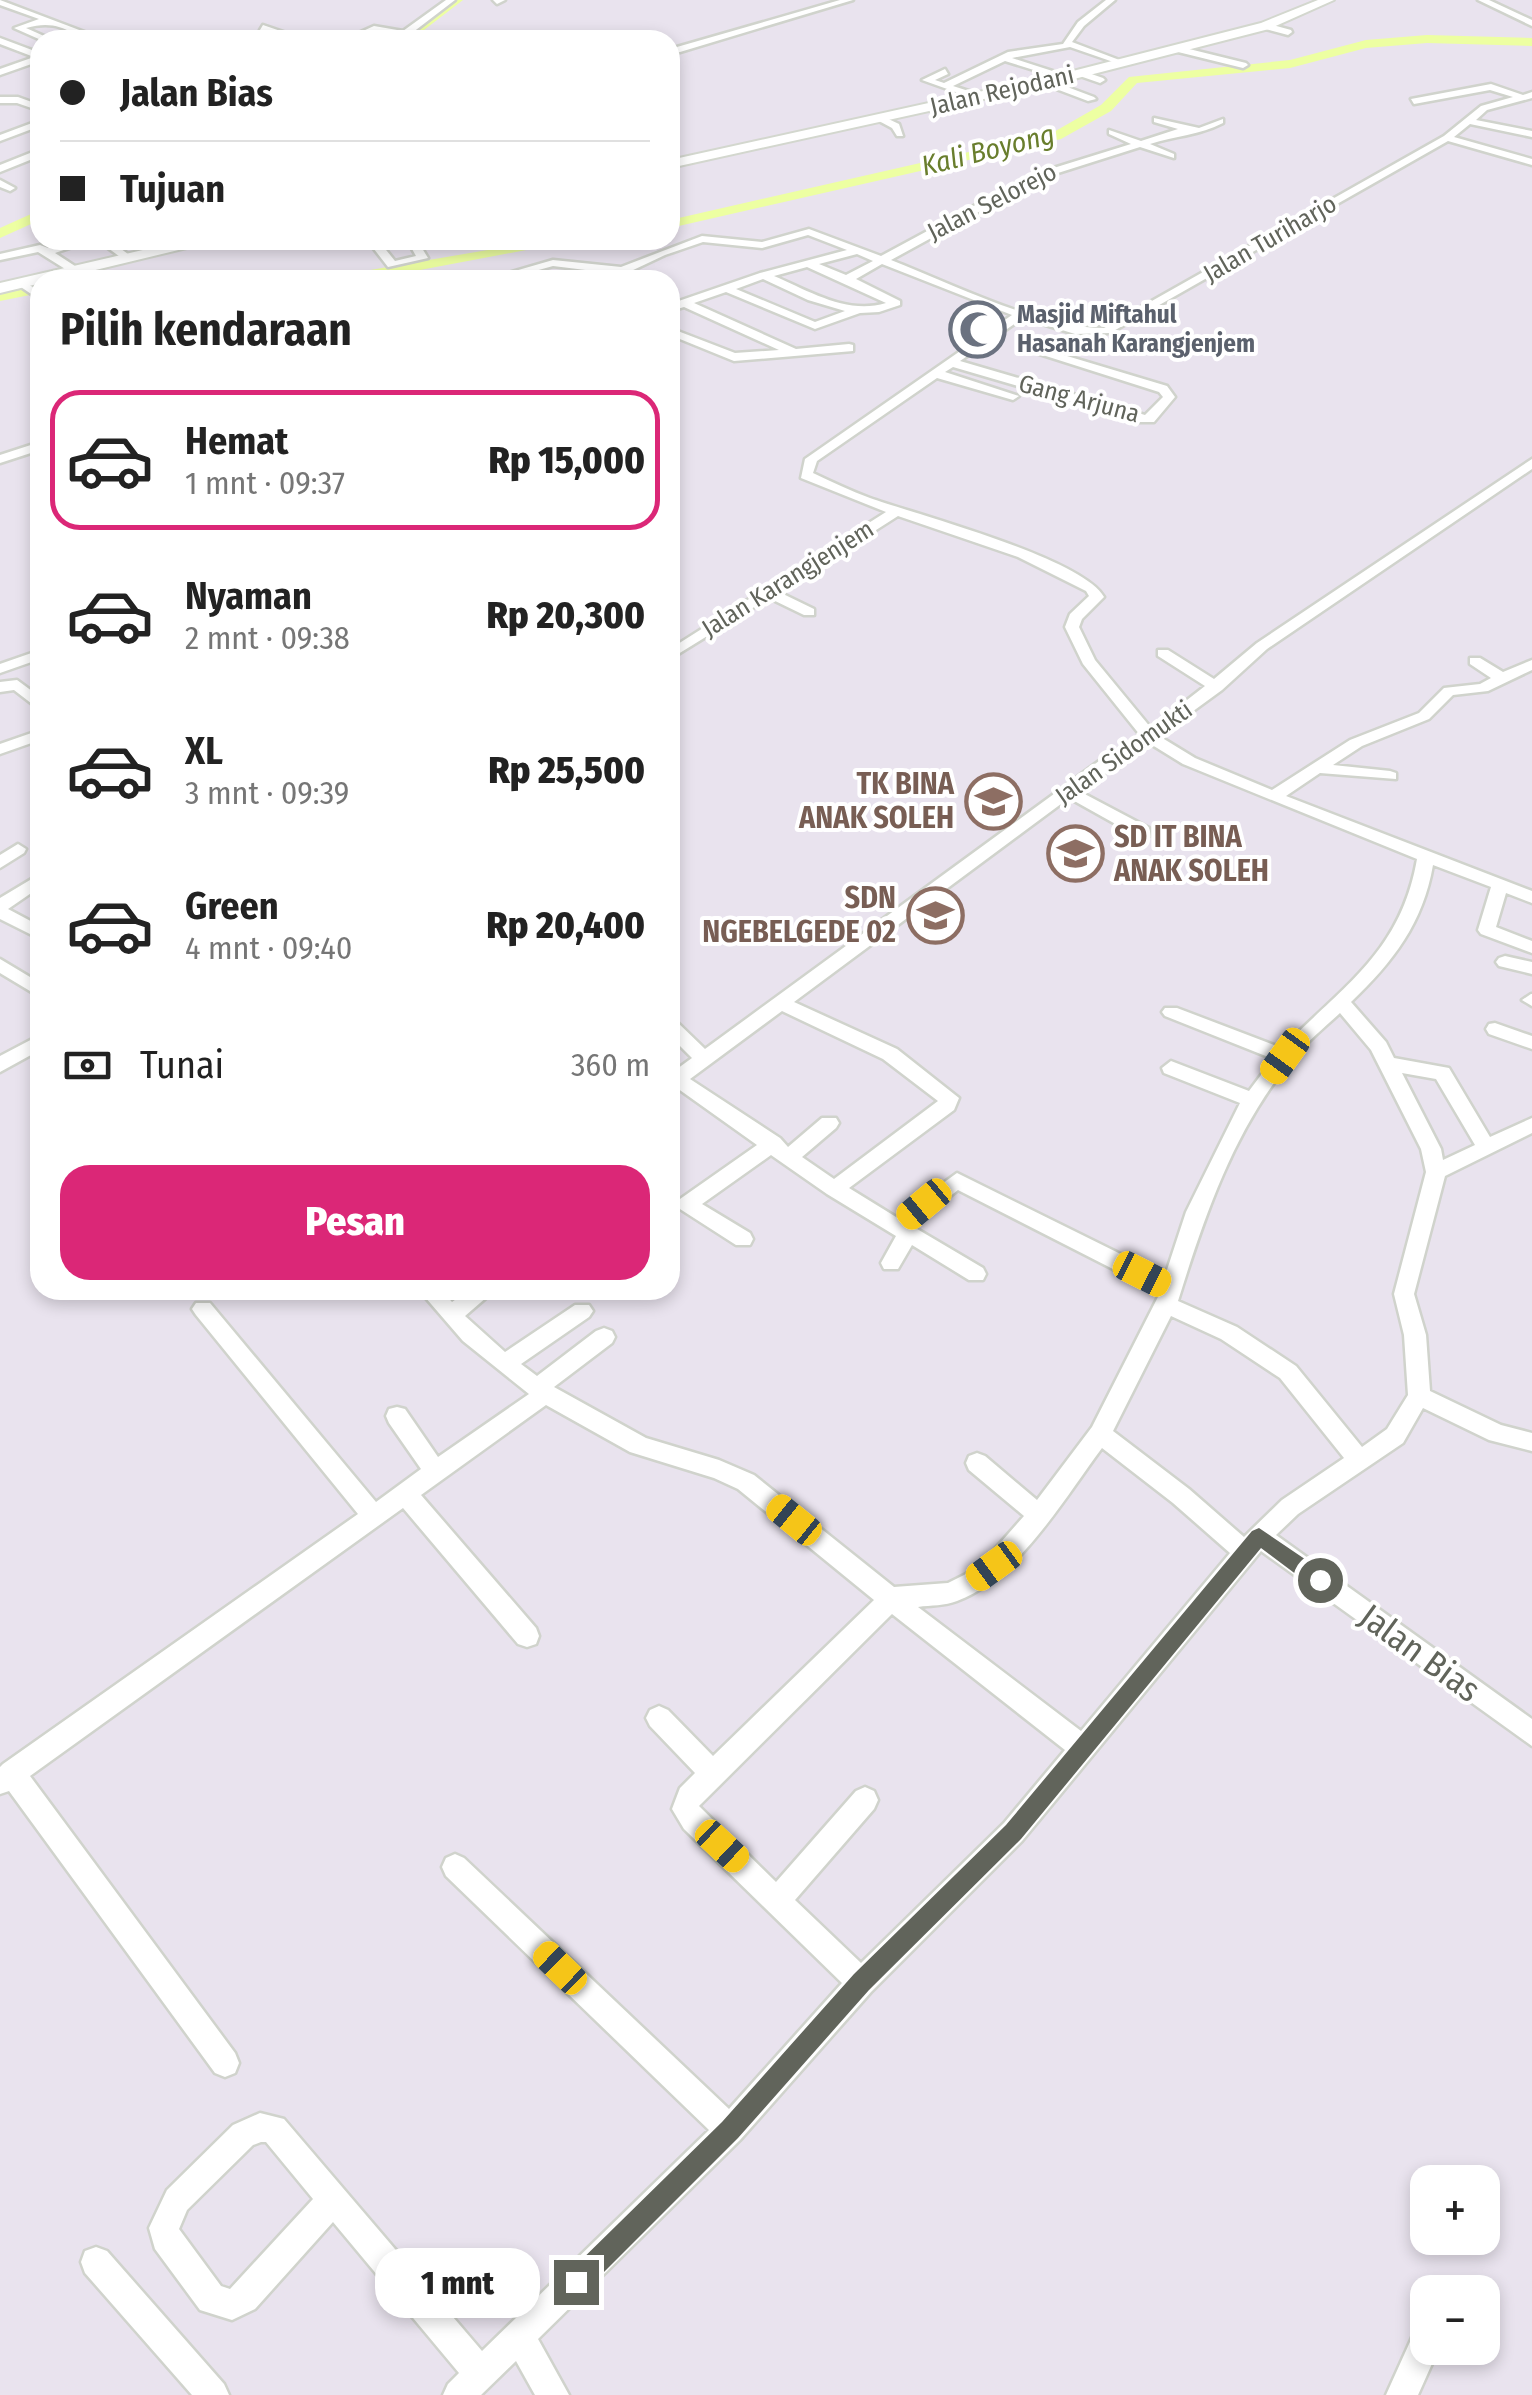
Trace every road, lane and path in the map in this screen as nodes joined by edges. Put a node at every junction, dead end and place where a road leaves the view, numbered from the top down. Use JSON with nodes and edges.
{"nodes":[{"id":1,"x":451,"y":0,"type":"edge"},
{"id":2,"x":849,"y":0,"type":"edge"},
{"id":3,"x":1111,"y":0,"type":"edge"},
{"id":4,"x":1328,"y":0,"type":"edge"},
{"id":5,"x":1482,"y":0,"type":"edge"},
{"id":6,"x":4,"y":1,"type":"edge"},
{"id":7,"x":48,"y":20,"type":"junction"},
{"id":8,"x":1532,"y":23,"type":"edge"},
{"id":9,"x":1265,"y":26,"type":"junction"},
{"id":10,"x":18,"y":28,"type":"junction"},
{"id":11,"x":263,"y":28,"type":"dead end"},
{"id":12,"x":74,"y":29,"type":"edge"},
{"id":13,"x":269,"y":30,"type":"edge"},
{"id":14,"x":411,"y":30,"type":"edge"},
{"id":15,"x":1288,"y":32,"type":"dead end"},
{"id":16,"x":0,"y":33,"type":"edge"},
{"id":17,"x":30,"y":33,"type":"edge"},
{"id":18,"x":0,"y":42,"type":"edge"},
{"id":19,"x":30,"y":43,"type":"edge"},
{"id":20,"x":14,"y":46,"type":"junction"},
{"id":21,"x":1069,"y":46,"type":"junction"},
{"id":22,"x":680,"y":49,"type":"edge"},
{"id":23,"x":1177,"y":49,"type":"junction"},
{"id":24,"x":30,"y":54,"type":"edge"},
{"id":25,"x":1004,"y":58,"type":"junction"},
{"id":26,"x":30,"y":62,"type":"edge"},
{"id":27,"x":1119,"y":63,"type":"junction"},
{"id":28,"x":990,"y":64,"type":"junction"},
{"id":29,"x":1243,"y":66,"type":"dead end"},
{"id":30,"x":4,"y":71,"type":"edge"},
{"id":31,"x":945,"y":72,"type":"dead end"},
{"id":32,"x":1014,"y":72,"type":"dead end"},
{"id":33,"x":30,"y":75,"type":"dead end"},
{"id":34,"x":1073,"y":75,"type":"junction"},
{"id":35,"x":1100,"y":80,"type":"dead end"},
{"id":36,"x":0,"y":82,"type":"edge"},
{"id":37,"x":1046,"y":82,"type":"junction"},
{"id":38,"x":1451,"y":83,"type":"dead end"},
{"id":39,"x":945,"y":86,"type":"junction"},
{"id":40,"x":1469,"y":92,"type":"junction"},
{"id":41,"x":30,"y":94,"type":"edge"},
{"id":42,"x":978,"y":97,"type":"junction"},
{"id":43,"x":1528,"y":97,"type":"edge"},
{"id":44,"x":14,"y":99,"type":"junction"},
{"id":45,"x":1091,"y":99,"type":"dead end"},
{"id":46,"x":0,"y":100,"type":"edge"},
{"id":47,"x":1414,"y":101,"type":"dead end"},
{"id":48,"x":1496,"y":104,"type":"junction"},
{"id":49,"x":30,"y":105,"type":"edge"},
{"id":50,"x":891,"y":117,"type":"junction"},
{"id":51,"x":1526,"y":118,"type":"dead end"},
{"id":52,"x":1157,"y":120,"type":"dead end"},
{"id":53,"x":1220,"y":121,"type":"dead end"},
{"id":54,"x":1468,"y":121,"type":"junction"},
{"id":55,"x":30,"y":127,"type":"edge"},
{"id":56,"x":1507,"y":128,"type":"junction"},
{"id":57,"x":1188,"y":129,"type":"junction"},
{"id":58,"x":1112,"y":132,"type":"dead end"},
{"id":59,"x":900,"y":134,"type":"dead end"},
{"id":60,"x":1532,"y":134,"type":"edge"},
{"id":61,"x":0,"y":138,"type":"edge"},
{"id":62,"x":1447,"y":138,"type":"junction"},
{"id":63,"x":1144,"y":144,"type":"junction"},
{"id":64,"x":1085,"y":145,"type":"dead end"},
{"id":65,"x":1110,"y":154,"type":"junction"},
{"id":66,"x":30,"y":156,"type":"edge"},
{"id":67,"x":1170,"y":156,"type":"dead end"},
{"id":68,"x":16,"y":162,"type":"junction"},
{"id":69,"x":680,"y":162,"type":"edge"},
{"id":70,"x":1532,"y":162,"type":"edge"},
{"id":71,"x":30,"y":167,"type":"edge"},
{"id":72,"x":1,"y":168,"type":"edge"},
{"id":73,"x":680,"y":247,"type":"edge"},
{"id":74,"x":30,"y":250,"type":"edge"},
{"id":75,"x":42,"y":250,"type":"edge"},
{"id":76,"x":55,"y":250,"type":"edge"},
{"id":77,"x":117,"y":250,"type":"edge"},
{"id":78,"x":159,"y":250,"type":"edge"},
{"id":79,"x":380,"y":250,"type":"edge"},
{"id":80,"x":418,"y":250,"type":"edge"},
{"id":81,"x":671,"y":250,"type":"edge"},
{"id":82,"x":857,"y":250,"type":"junction"},
{"id":83,"x":48,"y":252,"type":"junction"},
{"id":84,"x":126,"y":256,"type":"junction"},
{"id":85,"x":0,"y":257,"type":"edge"},
{"id":86,"x":883,"y":260,"type":"junction"},
{"id":87,"x":809,"y":264,"type":"junction"},
{"id":88,"x":74,"y":270,"type":"joint"},
{"id":89,"x":527,"y":270,"type":"edge"},
{"id":90,"x":621,"y":270,"type":"edge"},
{"id":91,"x":628,"y":270,"type":"edge"},
{"id":92,"x":764,"y":276,"type":"junction"},
{"id":93,"x":847,"y":280,"type":"junction"},
{"id":94,"x":30,"y":282,"type":"edge"},
{"id":95,"x":24,"y":284,"type":"junction"},
{"id":96,"x":0,"y":288,"type":"edge"},
{"id":97,"x":724,"y":288,"type":"junction"},
{"id":98,"x":30,"y":289,"type":"edge"},
{"id":99,"x":684,"y":303,"type":"junction"},
{"id":100,"x":680,"y":304,"type":"edge"},
{"id":101,"x":856,"y":310,"type":"junction"},
{"id":102,"x":1022,"y":314,"type":"junction"},
{"id":103,"x":815,"y":326,"type":"junction"},
{"id":104,"x":1060,"y":326,"type":"junction"},
{"id":105,"x":1088,"y":333,"type":"junction"},
{"id":106,"x":680,"y":335,"type":"edge"},
{"id":107,"x":801,"y":355,"type":"junction"},
{"id":108,"x":1025,"y":358,"type":"junction"},
{"id":109,"x":1059,"y":358,"type":"junction"},
{"id":110,"x":950,"y":362,"type":"junction"},
{"id":111,"x":934,"y":372,"type":"junction"},
{"id":112,"x":1002,"y":378,"type":"junction"},
{"id":113,"x":1081,"y":383,"type":"junction"},
{"id":114,"x":1013,"y":396,"type":"dead end"},
{"id":115,"x":30,"y":449,"type":"edge"},
{"id":116,"x":0,"y":459,"type":"edge"},
{"id":117,"x":1532,"y":463,"type":"edge"},
{"id":118,"x":897,"y":511,"type":"junction"},
{"id":119,"x":767,"y":592,"type":"junction"},
{"id":120,"x":808,"y":612,"type":"dead end"},
{"id":121,"x":680,"y":648,"type":"edge"},
{"id":122,"x":1163,"y":652,"type":"dead end"},
{"id":123,"x":30,"y":658,"type":"edge"},
{"id":124,"x":1475,"y":661,"type":"dead end"},
{"id":125,"x":1532,"y":664,"type":"edge"},
{"id":126,"x":0,"y":669,"type":"edge"},
{"id":127,"x":1503,"y":679,"type":"junction"},
{"id":128,"x":0,"y":687,"type":"edge"},
{"id":129,"x":1217,"y":687,"type":"junction"},
{"id":130,"x":30,"y":696,"type":"edge"},
{"id":131,"x":30,"y":738,"type":"edge"},
{"id":132,"x":1151,"y":738,"type":"junction"},
{"id":133,"x":0,"y":749,"type":"edge"},
{"id":134,"x":1318,"y":768,"type":"junction"},
{"id":135,"x":1390,"y":776,"type":"dead end"},
{"id":136,"x":1069,"y":792,"type":"junction"},
{"id":137,"x":1274,"y":796,"type":"junction"},
{"id":138,"x":1143,"y":832,"type":"dead end"},
{"id":139,"x":18,"y":850,"type":"dead end"},
{"id":140,"x":1426,"y":854,"type":"junction"},
{"id":141,"x":0,"y":863,"type":"edge"},
{"id":142,"x":1500,"y":884,"type":"junction"},
{"id":143,"x":30,"y":886,"type":"edge"},
{"id":144,"x":1532,"y":898,"type":"edge"},
{"id":145,"x":0,"y":909,"type":"edge"},
{"id":146,"x":30,"y":928,"type":"edge"},
{"id":147,"x":1532,"y":947,"type":"edge"},
{"id":148,"x":1505,"y":962,"type":"dead end"},
{"id":149,"x":0,"y":965,"type":"edge"},
{"id":150,"x":1532,"y":968,"type":"edge"},
{"id":151,"x":30,"y":984,"type":"edge"},
{"id":152,"x":1340,"y":1000,"type":"junction"},
{"id":153,"x":779,"y":1002,"type":"junction"},
{"id":154,"x":1172,"y":1012,"type":"dead end"},
{"id":155,"x":1495,"y":1029,"type":"dead end"},
{"id":156,"x":680,"y":1035,"type":"edge"},
{"id":157,"x":1532,"y":1043,"type":"edge"},
{"id":158,"x":30,"y":1047,"type":"edge"},
{"id":159,"x":1285,"y":1056,"type":"junction"},
{"id":160,"x":702,"y":1057,"type":"junction"},
{"id":161,"x":1388,"y":1064,"type":"junction"},
{"id":162,"x":0,"y":1065,"type":"edge"},
{"id":163,"x":1172,"y":1068,"type":"dead end"},
{"id":164,"x":680,"y":1077,"type":"edge"},
{"id":165,"x":680,"y":1086,"type":"edge"},
{"id":166,"x":1252,"y":1100,"type":"junction"},
{"id":167,"x":829,"y":1124,"type":"dead end"},
{"id":168,"x":1532,"y":1125,"type":"edge"},
{"id":169,"x":781,"y":1149,"type":"junction"},
{"id":170,"x":1487,"y":1149,"type":"junction"},
{"id":171,"x":1436,"y":1172,"type":"junction"},
{"id":172,"x":834,"y":1189,"type":"junction"},
{"id":173,"x":680,"y":1197,"type":"edge"},
{"id":174,"x":680,"y":1199,"type":"edge"},
{"id":175,"x":902,"y":1231,"type":"junction"},
{"id":176,"x":743,"y":1239,"type":"dead end"},
{"id":177,"x":891,"y":1263,"type":"dead end"},
{"id":178,"x":976,"y":1274,"type":"dead end"},
{"id":179,"x":1168,"y":1297,"type":"junction"},
{"id":180,"x":437,"y":1300,"type":"edge"},
{"id":181,"x":471,"y":1300,"type":"edge"},
{"id":182,"x":203,"y":1310,"type":"dead end"},
{"id":183,"x":582,"y":1310,"type":"dead end"},
{"id":184,"x":450,"y":1315,"type":"junction"},
{"id":185,"x":604,"y":1337,"type":"dead end"},
{"id":186,"x":507,"y":1362,"type":"junction"},
{"id":187,"x":541,"y":1391,"type":"junction"},
{"id":188,"x":1420,"y":1396,"type":"junction"},
{"id":189,"x":396,"y":1416,"type":"dead end"},
{"id":190,"x":1100,"y":1434,"type":"junction"},
{"id":191,"x":1532,"y":1442,"type":"edge"},
{"id":192,"x":1360,"y":1460,"type":"junction"},
{"id":193,"x":977,"y":1463,"type":"dead end"},
{"id":194,"x":436,"y":1472,"type":"junction"},
{"id":195,"x":406,"y":1494,"type":"junction"},
{"id":196,"x":1039,"y":1516,"type":"junction"},
{"id":197,"x":375,"y":1518,"type":"junction"},
{"id":198,"x":1252,"y":1544,"type":"junction"},
{"id":199,"x":892,"y":1598,"type":"junction"},
{"id":200,"x":527,"y":1636,"type":"dead end"},
{"id":201,"x":660,"y":1718,"type":"dead end"},
{"id":202,"x":1532,"y":1734,"type":"edge"},
{"id":203,"x":1082,"y":1748,"type":"junction"},
{"id":204,"x":713,"y":1774,"type":"junction"},
{"id":205,"x":6,"y":1778,"type":"edge"},
{"id":206,"x":866,"y":1800,"type":"dead end"},
{"id":207,"x":454,"y":1866,"type":"dead end"},
{"id":208,"x":778,"y":1900,"type":"junction"},
{"id":209,"x":862,"y":1982,"type":"junction"},
{"id":210,"x":225,"y":2063,"type":"dead end"},
{"id":211,"x":730,"y":2130,"type":"junction"},
{"id":212,"x":334,"y":2198,"type":"junction"},
{"id":213,"x":96,"y":2262,"type":"dead end"},
{"id":214,"x":520,"y":2338,"type":"junction"},
{"id":215,"x":1416,"y":2365,"type":"edge"},
{"id":216,"x":470,"y":2384,"type":"edge"},
{"id":217,"x":212,"y":2395,"type":"edge"},
{"id":218,"x":554,"y":2395,"type":"edge"},
{"id":219,"x":1402,"y":2395,"type":"edge"}],
"edges":[{"from":1,"to":14,"type":"street"},
{"from":2,"to":22,"type":"street"},
{"from":3,"to":21,"type":"street"},
{"from":4,"to":9,"type":"main road","name":"Jalan Rejodani"},
{"from":5,"to":8,"type":"street"},
{"from":6,"to":7,"type":"street"},
{"from":7,"to":10,"type":"street"},
{"from":7,"to":12,"type":"street"},
{"from":9,"to":15,"type":"street"},
{"from":9,"to":23,"type":"main road","name":"Jalan Rejodani"},
{"from":10,"to":16,"type":"street"},
{"from":10,"to":17,"type":"street"},
{"from":11,"to":13,"type":"street"},
{"from":18,"to":20,"type":"street"},
{"from":19,"to":20,"type":"street"},
{"from":20,"to":24,"type":"street"},
{"from":21,"to":25,"type":"street"},
{"from":21,"to":27,"type":"street"},
{"from":23,"to":27,"type":"main road","name":"Jalan Rejodani"},
{"from":23,"to":29,"type":"street"},
{"from":25,"to":28,"type":"street"},
{"from":25,"to":34,"type":"street"},
{"from":26,"to":30,"type":"street"},
{"from":27,"to":34,"type":"main road","name":"Jalan Rejodani"},
{"from":28,"to":32,"type":"street"},
{"from":28,"to":39,"type":"street"},
{"from":31,"to":39,"type":"street"},
{"from":33,"to":36,"type":"street"},
{"from":34,"to":35,"type":"street"},
{"from":34,"to":37,"type":"main road","name":"Jalan Rejodani"},
{"from":37,"to":42,"type":"main road","name":"Jalan Rejodani"},
{"from":37,"to":45,"type":"street"},
{"from":38,"to":40,"type":"street"},
{"from":39,"to":42,"type":"street"},
{"from":40,"to":43,"type":"street"},
{"from":40,"to":47,"type":"street"},
{"from":40,"to":48,"type":"street"},
{"from":41,"to":44,"type":"street"},
{"from":42,"to":50,"type":"main road","name":"Jalan Rejodani"},
{"from":43,"to":48,"type":"street","name":"Jalan Turiharjo"},
{"from":44,"to":46,"type":"street"},
{"from":44,"to":49,"type":"street"},
{"from":48,"to":54,"type":"street","name":"Jalan Turiharjo"},
{"from":50,"to":59,"type":"street"},
{"from":50,"to":69,"type":"main road","name":"Jalan Rejodani"},
{"from":51,"to":56,"type":"street"},
{"from":52,"to":57,"type":"street"},
{"from":53,"to":57,"type":"street","name":"Jalan Selorejo"},
{"from":54,"to":56,"type":"street"},
{"from":54,"to":62,"type":"street","name":"Jalan Turiharjo"},
{"from":55,"to":61,"type":"street"},
{"from":56,"to":60,"type":"street"},
{"from":57,"to":63,"type":"street","name":"Jalan Selorejo"},
{"from":58,"to":63,"type":"street"},
{"from":62,"to":70,"type":"street"},
{"from":62,"to":105,"type":"street","name":"Jalan Turiharjo"},
{"from":63,"to":65,"type":"street","name":"Jalan Selorejo"},
{"from":63,"to":67,"type":"street"},
{"from":64,"to":65,"type":"street"},
{"from":65,"to":86,"type":"street","name":"Jalan Selorejo"},
{"from":66,"to":68,"type":"street"},
{"from":68,"to":71,"type":"street"},
{"from":68,"to":72,"type":"street"},
{"from":73,"to":82,"type":"street"},
{"from":74,"to":85,"type":"street"},
{"from":75,"to":83,"type":"street"},
{"from":76,"to":83,"type":"street"},
{"from":77,"to":84,"type":"street"},
{"from":78,"to":84,"type":"main road"},
{"from":79,"to":80,"type":"street"},
{"from":81,"to":91,"type":"street"},
{"from":82,"to":86,"type":"street"},
{"from":82,"to":87,"type":"street"},
{"from":83,"to":88,"type":"street"},
{"from":84,"to":88,"type":"main road"},
{"from":86,"to":93,"type":"street","name":"Jalan Selorejo"},
{"from":86,"to":102,"type":"street"},
{"from":87,"to":92,"type":"street"},
{"from":87,"to":93,"type":"street"},
{"from":89,"to":90,"type":"street"},
{"from":92,"to":97,"type":"street"},
{"from":92,"to":101,"type":"street"},
{"from":93,"to":101,"type":"street"},
{"from":94,"to":95,"type":"main road"},
{"from":95,"to":96,"type":"main road"},
{"from":95,"to":98,"type":"street"},
{"from":97,"to":99,"type":"street"},
{"from":97,"to":103,"type":"street"},
{"from":99,"to":100,"type":"street"},
{"from":99,"to":107,"type":"street"},
{"from":101,"to":103,"type":"street"},
{"from":102,"to":104,"type":"street"},
{"from":102,"to":110,"type":"street","name":"Jalan Karangjenjem"},
{"from":103,"to":107,"type":"street"},
{"from":104,"to":105,"type":"street"},
{"from":104,"to":108,"type":"street"},
{"from":105,"to":109,"type":"street"},
{"from":106,"to":107,"type":"street"},
{"from":108,"to":109,"type":"street"},
{"from":108,"to":112,"type":"street"},
{"from":109,"to":113,"type":"street"},
{"from":110,"to":111,"type":"street","name":"Jalan Karangjenjem"},
{"from":110,"to":112,"type":"street","name":"Gang Arjuna"},
{"from":111,"to":114,"type":"street"},
{"from":111,"to":118,"type":"street","name":"Jalan Karangjenjem"},
{"from":112,"to":113,"type":"street","name":"Gang Arjuna"},
{"from":113,"to":113,"type":"street","name":"Gang Arjuna"},
{"from":115,"to":116,"type":"street"},
{"from":117,"to":129,"type":"street","name":"Jalan Sidomukti"},
{"from":118,"to":119,"type":"street","name":"Jalan Karangjenjem"},
{"from":118,"to":132,"type":"street"},
{"from":119,"to":120,"type":"street"},
{"from":119,"to":121,"type":"street","name":"Jalan Karangjenjem"},
{"from":122,"to":129,"type":"street"},
{"from":123,"to":126,"type":"street"},
{"from":124,"to":127,"type":"street"},
{"from":125,"to":127,"type":"street"},
{"from":127,"to":134,"type":"street"},
{"from":128,"to":130,"type":"street"},
{"from":129,"to":132,"type":"street","name":"Jalan Sidomukti"},
{"from":131,"to":133,"type":"street"},
{"from":132,"to":136,"type":"street","name":"Jalan Sidomukti"},
{"from":132,"to":137,"type":"street"},
{"from":134,"to":135,"type":"street"},
{"from":134,"to":137,"type":"street"},
{"from":136,"to":138,"type":"street"},
{"from":136,"to":153,"type":"street","name":"Jalan Sidomukti"},
{"from":137,"to":140,"type":"street"},
{"from":139,"to":141,"type":"street"},
{"from":140,"to":142,"type":"street"},
{"from":140,"to":152,"type":"street"},
{"from":142,"to":144,"type":"street"},
{"from":142,"to":147,"type":"street"},
{"from":143,"to":145,"type":"street"},
{"from":145,"to":146,"type":"street"},
{"from":148,"to":150,"type":"street"},
{"from":149,"to":151,"type":"street"},
{"from":152,"to":159,"type":"street"},
{"from":152,"to":161,"type":"street"},
{"from":153,"to":160,"type":"street","name":"Jalan Sidomukti"},
{"from":153,"to":172,"type":"street"},
{"from":154,"to":159,"type":"street"},
{"from":155,"to":157,"type":"street"},
{"from":156,"to":160,"type":"street"},
{"from":158,"to":162,"type":"street"},
{"from":159,"to":166,"type":"street"},
{"from":160,"to":164,"type":"street","name":"Jalan Sidomukti"},
{"from":161,"to":170,"type":"street"},
{"from":161,"to":171,"type":"street"},
{"from":163,"to":166,"type":"street"},
{"from":165,"to":169,"type":"street"},
{"from":166,"to":179,"type":"street"},
{"from":167,"to":169,"type":"street"},
{"from":168,"to":170,"type":"street"},
{"from":169,"to":172,"type":"street"},
{"from":169,"to":173,"type":"street"},
{"from":170,"to":171,"type":"street"},
{"from":171,"to":188,"type":"street"},
{"from":172,"to":175,"type":"street"},
{"from":174,"to":176,"type":"street"},
{"from":175,"to":177,"type":"street"},
{"from":175,"to":178,"type":"street"},
{"from":175,"to":179,"type":"street"},
{"from":179,"to":190,"type":"street"},
{"from":179,"to":192,"type":"street"},
{"from":180,"to":184,"type":"street"},
{"from":181,"to":184,"type":"street"},
{"from":182,"to":197,"type":"street"},
{"from":183,"to":186,"type":"street"},
{"from":184,"to":186,"type":"street"},
{"from":185,"to":187,"type":"street"},
{"from":186,"to":187,"type":"street"},
{"from":187,"to":194,"type":"street"},
{"from":187,"to":199,"type":"street"},
{"from":188,"to":191,"type":"street"},
{"from":188,"to":192,"type":"street"},
{"from":189,"to":194,"type":"street"},
{"from":190,"to":196,"type":"street"},
{"from":190,"to":198,"type":"street","name":"Jalan Bias"},
{"from":192,"to":198,"type":"street"},
{"from":193,"to":196,"type":"street"},
{"from":194,"to":195,"type":"street"},
{"from":195,"to":197,"type":"street"},
{"from":195,"to":200,"type":"street"},
{"from":196,"to":199,"type":"street"},
{"from":197,"to":205,"type":"street"},
{"from":198,"to":202,"type":"street","name":"Jalan Bias"},
{"from":198,"to":203,"type":"street"},
{"from":199,"to":203,"type":"street"},
{"from":199,"to":204,"type":"street"},
{"from":201,"to":204,"type":"street"},
{"from":203,"to":209,"type":"street"},
{"from":204,"to":208,"type":"street"},
{"from":205,"to":210,"type":"street"},
{"from":206,"to":208,"type":"street"},
{"from":207,"to":211,"type":"street"},
{"from":208,"to":209,"type":"street"},
{"from":209,"to":211,"type":"street"},
{"from":211,"to":214,"type":"street"},
{"from":212,"to":212,"type":"street"},
{"from":212,"to":216,"type":"street"},
{"from":213,"to":217,"type":"street"},
{"from":214,"to":216,"type":"street"},
{"from":214,"to":218,"type":"street"},
{"from":215,"to":219,"type":"street"}]}
